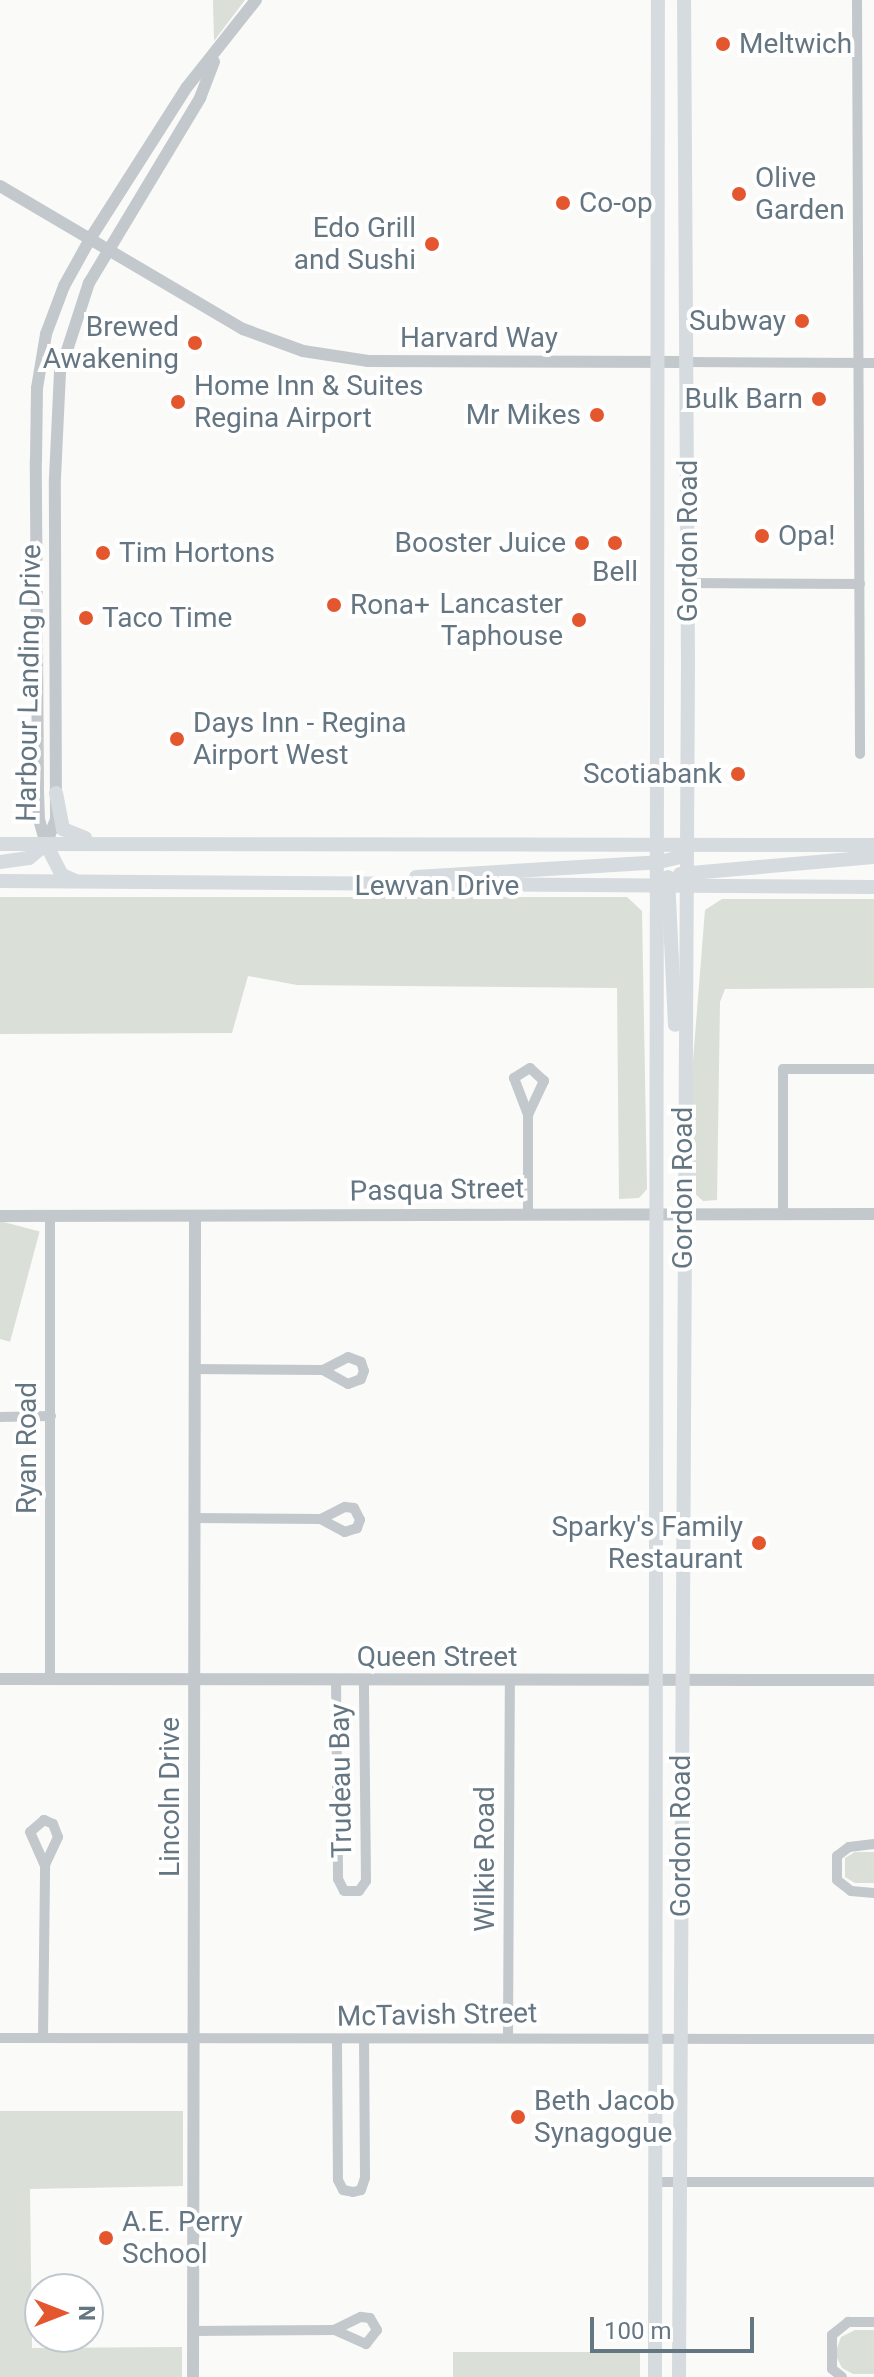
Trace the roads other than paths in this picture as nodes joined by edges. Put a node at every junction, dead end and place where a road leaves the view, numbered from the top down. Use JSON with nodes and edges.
{"nodes":[{"id":1,"x":256,"y":0,"type":"edge"},
{"id":2,"x":658,"y":0,"type":"edge"},
{"id":3,"x":684,"y":0,"type":"edge"},
{"id":4,"x":857,"y":0,"type":"edge"},
{"id":5,"x":217,"y":55,"type":"junction"},
{"id":6,"x":0,"y":186,"type":"edge"},
{"id":7,"x":90,"y":239,"type":"junction"},
{"id":8,"x":110,"y":251,"type":"junction"},
{"id":9,"x":659,"y":362,"type":"junction"},
{"id":10,"x":687,"y":362,"type":"junction"},
{"id":11,"x":859,"y":363,"type":"junction"},
{"id":12,"x":874,"y":363,"type":"edge"},
{"id":13,"x":687,"y":583,"type":"junction"},
{"id":14,"x":860,"y":584,"type":"junction"},
{"id":15,"x":860,"y":754,"type":"dead end"},
{"id":16,"x":56,"y":793,"type":"junction"},
{"id":17,"x":0,"y":844,"type":"edge"},
{"id":18,"x":46,"y":844,"type":"junction"},
{"id":19,"x":177,"y":844,"type":"junction"},
{"id":20,"x":659,"y":844,"type":"junction"},
{"id":21,"x":686,"y":845,"type":"junction"},
{"id":22,"x":874,"y":845,"type":"edge"},
{"id":23,"x":874,"y":857,"type":"edge"},
{"id":24,"x":663,"y":861,"type":"junction"},
{"id":25,"x":0,"y":862,"type":"edge"},
{"id":26,"x":686,"y":879,"type":"junction"},
{"id":27,"x":0,"y":881,"type":"edge"},
{"id":28,"x":76,"y":881,"type":"junction"},
{"id":29,"x":272,"y":885,"type":"junction"},
{"id":30,"x":665,"y":885,"type":"junction"},
{"id":31,"x":874,"y":887,"type":"edge"},
{"id":32,"x":874,"y":1069,"type":"edge"},
{"id":33,"x":683,"y":1073,"type":"junction"},
{"id":34,"x":528,"y":1115,"type":"dead end"},
{"id":35,"x":658,"y":1211,"type":"junction"},
{"id":36,"x":683,"y":1211,"type":"junction"},
{"id":37,"x":528,"y":1213,"type":"junction"},
{"id":38,"x":783,"y":1213,"type":"junction"},
{"id":39,"x":874,"y":1214,"type":"edge"},
{"id":40,"x":0,"y":1216,"type":"edge"},
{"id":41,"x":50,"y":1216,"type":"junction"},
{"id":42,"x":195,"y":1217,"type":"junction"},
{"id":43,"x":195,"y":1369,"type":"junction"},
{"id":44,"x":323,"y":1370,"type":"dead end"},
{"id":45,"x":51,"y":1416,"type":"junction"},
{"id":46,"x":0,"y":1417,"type":"edge"},
{"id":47,"x":194,"y":1518,"type":"junction"},
{"id":48,"x":321,"y":1519,"type":"dead end"},
{"id":49,"x":194,"y":1677,"type":"junction"},
{"id":50,"x":0,"y":1679,"type":"edge"},
{"id":51,"x":50,"y":1679,"type":"junction"},
{"id":52,"x":336,"y":1680,"type":"junction"},
{"id":53,"x":364,"y":1680,"type":"junction"},
{"id":54,"x":657,"y":1680,"type":"junction"},
{"id":55,"x":681,"y":1680,"type":"junction"},
{"id":56,"x":874,"y":1680,"type":"edge"},
{"id":57,"x":510,"y":1681,"type":"junction"},
{"id":58,"x":874,"y":1844,"type":"edge"},
{"id":59,"x":45,"y":1865,"type":"dead end"},
{"id":60,"x":874,"y":1893,"type":"edge"},
{"id":61,"x":508,"y":2037,"type":"junction"},
{"id":62,"x":657,"y":2037,"type":"junction"},
{"id":63,"x":682,"y":2037,"type":"junction"},
{"id":64,"x":0,"y":2038,"type":"edge"},
{"id":65,"x":43,"y":2038,"type":"junction"},
{"id":66,"x":194,"y":2038,"type":"junction"},
{"id":67,"x":874,"y":2039,"type":"edge"},
{"id":68,"x":337,"y":2041,"type":"junction"},
{"id":69,"x":364,"y":2041,"type":"junction"},
{"id":70,"x":656,"y":2182,"type":"junction"},
{"id":71,"x":680,"y":2182,"type":"junction"},
{"id":72,"x":874,"y":2182,"type":"edge"},
{"id":73,"x":874,"y":2322,"type":"edge"},
{"id":74,"x":334,"y":2330,"type":"dead end"},
{"id":75,"x":193,"y":2331,"type":"junction"},
{"id":76,"x":193,"y":2377,"type":"edge"},
{"id":77,"x":655,"y":2377,"type":"edge"},
{"id":78,"x":679,"y":2377,"type":"edge"},
{"id":79,"x":842,"y":2377,"type":"edge"}],
"edges":[{"from":1,"to":5,"type":"street","name":"Harbour Landing Drive"},
{"from":2,"to":9,"type":"main road","name":"Gordon Road"},
{"from":3,"to":10,"type":"main road","name":"Gordon Road"},
{"from":4,"to":11,"type":"street"},
{"from":5,"to":7,"type":"street","name":"Harbour Landing Drive"},
{"from":5,"to":8,"type":"street","name":"Harbour Landing Drive"},
{"from":6,"to":7,"type":"street","name":"Harvard Way"},
{"from":7,"to":8,"type":"street","name":"Harvard Way"},
{"from":7,"to":18,"type":"street","name":"Harbour Landing Drive"},
{"from":8,"to":9,"type":"street","name":"Harvard Way"},
{"from":8,"to":16,"type":"street","name":"Harbour Landing Drive"},
{"from":9,"to":10,"type":"street","name":"Harvard Way"},
{"from":9,"to":20,"type":"main road","name":"Gordon Road"},
{"from":10,"to":11,"type":"street","name":"Harvard Way"},
{"from":10,"to":13,"type":"main road","name":"Gordon Road"},
{"from":11,"to":12,"type":"street","name":"Harvard Way"},
{"from":11,"to":14,"type":"street"},
{"from":13,"to":14,"type":"street"},
{"from":13,"to":21,"type":"main road","name":"Gordon Road"},
{"from":14,"to":15,"type":"street"},
{"from":16,"to":18,"type":"street","name":"Harbour Landing Drive"},
{"from":16,"to":19,"type":"main road"},
{"from":17,"to":18,"type":"main road","name":"Lewvan Drive"},
{"from":18,"to":19,"type":"main road","name":"Lewvan Drive"},
{"from":18,"to":25,"type":"main road"},
{"from":18,"to":28,"type":"main road"},
{"from":19,"to":20,"type":"main road","name":"Lewvan Drive"},
{"from":20,"to":21,"type":"main road","name":"Lewvan Drive"},
{"from":20,"to":24,"type":"main road","name":"Gordon Road"},
{"from":21,"to":22,"type":"main road","name":"Lewvan Drive"},
{"from":21,"to":24,"type":"main road"},
{"from":21,"to":26,"type":"main road","name":"Gordon Road"},
{"from":23,"to":26,"type":"main road"},
{"from":24,"to":29,"type":"main road"},
{"from":24,"to":30,"type":"main road","name":"Gordon Road"},
{"from":26,"to":30,"type":"main road"},
{"from":26,"to":31,"type":"main road"},
{"from":26,"to":33,"type":"main road","name":"Gordon Road"},
{"from":27,"to":28,"type":"main road","name":"Lewvan Drive"},
{"from":28,"to":29,"type":"main road","name":"Lewvan Drive"},
{"from":29,"to":30,"type":"main road","name":"Lewvan Drive"},
{"from":30,"to":33,"type":"main road"},
{"from":30,"to":35,"type":"main road","name":"Gordon Road"},
{"from":32,"to":38,"type":"street"},
{"from":33,"to":36,"type":"main road","name":"Gordon Road"},
{"from":34,"to":37,"type":"street"},
{"from":35,"to":36,"type":"street","name":"Pasqua Street"},
{"from":35,"to":37,"type":"street","name":"Pasqua Street"},
{"from":35,"to":54,"type":"main road","name":"Gordon Road"},
{"from":36,"to":38,"type":"street","name":"Pasqua Street"},
{"from":36,"to":55,"type":"main road","name":"Gordon Road"},
{"from":37,"to":42,"type":"street","name":"Pasqua Street"},
{"from":38,"to":39,"type":"street","name":"Pasqua Street"},
{"from":40,"to":41,"type":"street","name":"Pasqua Street"},
{"from":41,"to":42,"type":"street","name":"Pasqua Street"},
{"from":41,"to":45,"type":"street","name":"Ryan Road"},
{"from":42,"to":43,"type":"street","name":"Lincoln Drive"},
{"from":43,"to":44,"type":"street"},
{"from":43,"to":47,"type":"street","name":"Lincoln Drive"},
{"from":45,"to":46,"type":"street"},
{"from":45,"to":51,"type":"street","name":"Ryan Road"},
{"from":47,"to":48,"type":"street"},
{"from":47,"to":49,"type":"street","name":"Lincoln Drive"},
{"from":49,"to":51,"type":"street","name":"Queen Street"},
{"from":49,"to":52,"type":"street","name":"Queen Street"},
{"from":49,"to":66,"type":"street","name":"Lincoln Drive"},
{"from":50,"to":51,"type":"street","name":"Queen Street"},
{"from":52,"to":53,"type":"street","name":"Queen Street"},
{"from":52,"to":53,"type":"street","name":"Trudeau Bay"},
{"from":53,"to":57,"type":"street","name":"Queen Street"},
{"from":54,"to":55,"type":"street","name":"Queen Street"},
{"from":54,"to":57,"type":"street","name":"Queen Street"},
{"from":54,"to":62,"type":"main road","name":"Gordon Road"},
{"from":55,"to":56,"type":"street","name":"Queen Street"},
{"from":55,"to":63,"type":"main road","name":"Gordon Road"},
{"from":57,"to":61,"type":"street","name":"Wilkie Road"},
{"from":58,"to":60,"type":"street"},
{"from":59,"to":65,"type":"street"},
{"from":61,"to":62,"type":"street","name":"McTavish Street"},
{"from":61,"to":69,"type":"street","name":"McTavish Street"},
{"from":62,"to":63,"type":"street","name":"McTavish Street"},
{"from":62,"to":70,"type":"main road","name":"Gordon Road"},
{"from":63,"to":67,"type":"street","name":"McTavish Street"},
{"from":63,"to":71,"type":"main road","name":"Gordon Road"},
{"from":64,"to":65,"type":"street","name":"McTavish Street"},
{"from":65,"to":66,"type":"street","name":"McTavish Street"},
{"from":66,"to":68,"type":"street","name":"McTavish Street"},
{"from":66,"to":75,"type":"street","name":"Lincoln Drive"},
{"from":68,"to":69,"type":"street","name":"McTavish Street"},
{"from":68,"to":69,"type":"street"},
{"from":70,"to":71,"type":"street"},
{"from":70,"to":77,"type":"main road","name":"Gordon Road"},
{"from":71,"to":72,"type":"street"},
{"from":71,"to":78,"type":"main road","name":"Gordon Road"},
{"from":73,"to":79,"type":"street"},
{"from":74,"to":75,"type":"street"},
{"from":75,"to":76,"type":"street","name":"Lincoln Drive"}]}
